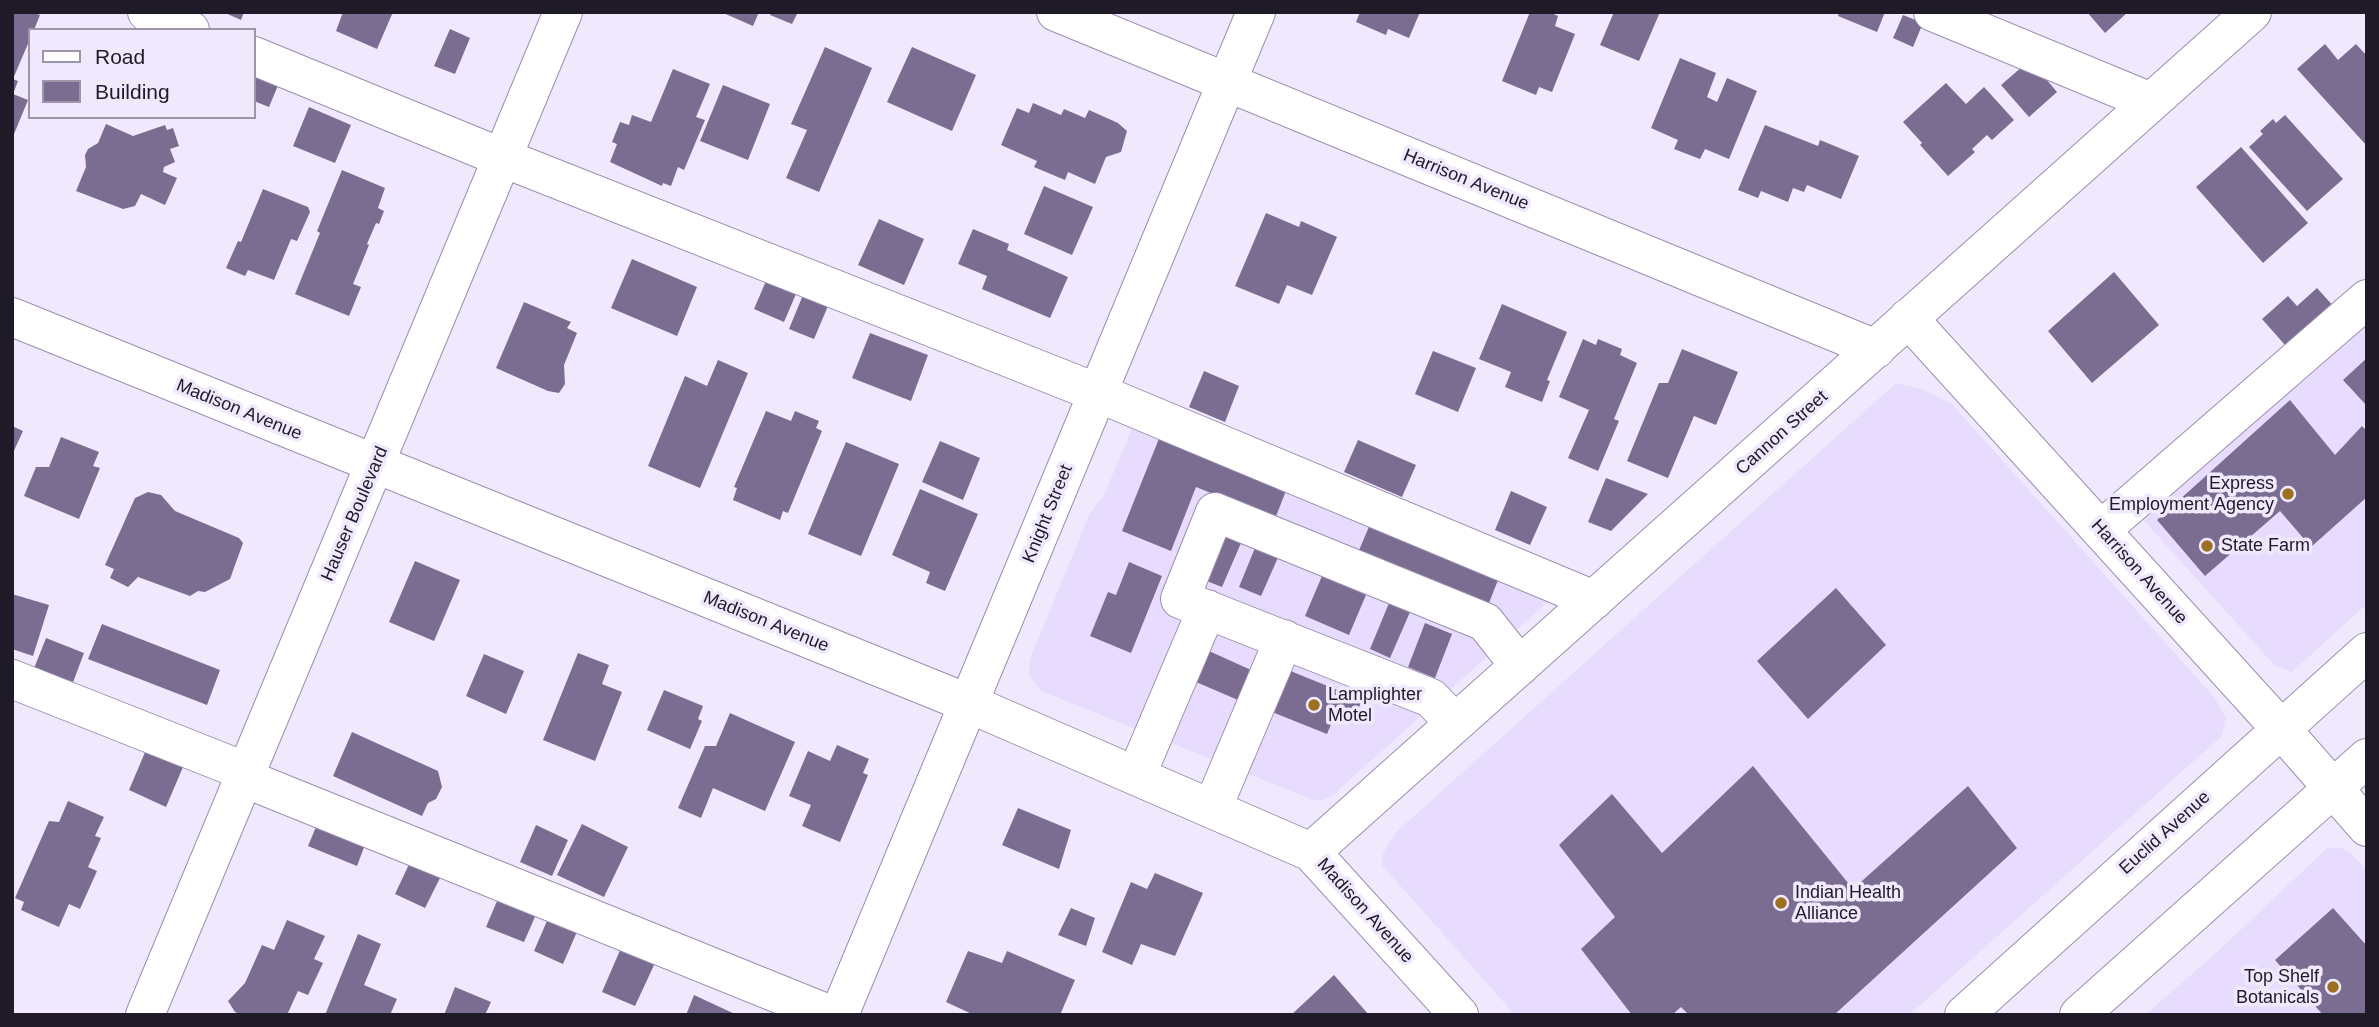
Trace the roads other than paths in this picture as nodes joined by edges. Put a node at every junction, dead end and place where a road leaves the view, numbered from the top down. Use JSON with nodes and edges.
{"nodes":[{"id":1,"x":147,"y":12,"type":"edge"},
{"id":2,"x":563,"y":12,"type":"edge"},
{"id":3,"x":1056,"y":12,"type":"edge"},
{"id":4,"x":1256,"y":12,"type":"edge"},
{"id":5,"x":1933,"y":12,"type":"edge"},
{"id":6,"x":2252,"y":12,"type":"edge"},
{"id":7,"x":185,"y":28,"type":"edge"},
{"id":8,"x":256,"y":57,"type":"edge"},
{"id":9,"x":1227,"y":81,"type":"junction"},
{"id":10,"x":2151,"y":102,"type":"junction"},
{"id":11,"x":503,"y":158,"type":"junction"},
{"id":12,"x":2367,"y":299,"type":"edge"},
{"id":13,"x":12,"y":317,"type":"edge"},
{"id":14,"x":1908,"y":318,"type":"junction"},
{"id":15,"x":1876,"y":349,"type":"junction"},
{"id":16,"x":1098,"y":393,"type":"junction"},
{"id":17,"x":375,"y":466,"type":"junction"},
{"id":18,"x":2101,"y":530,"type":"junction"},
{"id":19,"x":1594,"y":600,"type":"junction"},
{"id":20,"x":1207,"y":609,"type":"junction"},
{"id":21,"x":1284,"y":639,"type":"junction"},
{"id":22,"x":2367,"y":652,"type":"edge"},
{"id":23,"x":1520,"y":666,"type":"junction"},
{"id":24,"x":12,"y":679,"type":"edge"},
{"id":25,"x":970,"y":704,"type":"junction"},
{"id":26,"x":1455,"y":723,"type":"junction"},
{"id":27,"x":2281,"y":729,"type":"junction"},
{"id":28,"x":2367,"y":758,"type":"edge"},
{"id":29,"x":245,"y":775,"type":"junction"},
{"id":30,"x":1136,"y":776,"type":"junction"},
{"id":31,"x":2332,"y":789,"type":"junction"},
{"id":32,"x":1212,"y":809,"type":"junction"},
{"id":33,"x":2367,"y":827,"type":"edge"},
{"id":34,"x":1311,"y":852,"type":"junction"},
{"id":35,"x":145,"y":1015,"type":"edge"},
{"id":36,"x":831,"y":1015,"type":"edge"},
{"id":37,"x":839,"y":1015,"type":"edge"},
{"id":38,"x":1460,"y":1015,"type":"edge"},
{"id":39,"x":1964,"y":1015,"type":"edge"},
{"id":40,"x":2079,"y":1015,"type":"edge"}],
"edges":[{"from":1,"to":7,"type":"main road"},
{"from":2,"to":11,"type":"main road","name":"Hauser Boulevard"},
{"from":3,"to":9,"type":"main road","name":"Harrison Avenue"},
{"from":4,"to":9,"type":"main road","name":"Knight Street"},
{"from":5,"to":10,"type":"main road"},
{"from":6,"to":10,"type":"main road","name":"Cannon Street"},
{"from":8,"to":11,"type":"main road"},
{"from":9,"to":15,"type":"main road","name":"Harrison Avenue"},
{"from":9,"to":16,"type":"main road","name":"Knight Street"},
{"from":10,"to":14,"type":"main road","name":"Cannon Street"},
{"from":11,"to":16,"type":"main road"},
{"from":11,"to":17,"type":"main road","name":"Hauser Boulevard"},
{"from":12,"to":18,"type":"main road"},
{"from":13,"to":17,"type":"main road","name":"Madison Avenue"},
{"from":14,"to":15,"type":"main road","name":"Cannon Street"},
{"from":14,"to":18,"type":"main road","name":"Harrison Avenue"},
{"from":15,"to":19,"type":"main road","name":"Cannon Street"},
{"from":16,"to":19,"type":"main road"},
{"from":16,"to":25,"type":"main road","name":"Knight Street"},
{"from":17,"to":25,"type":"main road","name":"Madison Avenue"},
{"from":17,"to":29,"type":"main road","name":"Hauser Boulevard"},
{"from":18,"to":27,"type":"main road","name":"Harrison Avenue"},
{"from":19,"to":23,"type":"main road","name":"Cannon Street"},
{"from":20,"to":21,"type":"main road"},
{"from":20,"to":23,"type":"main road"},
{"from":20,"to":30,"type":"main road"},
{"from":21,"to":26,"type":"main road"},
{"from":21,"to":32,"type":"main road"},
{"from":22,"to":27,"type":"main road","name":"Euclid Avenue"},
{"from":23,"to":26,"type":"main road","name":"Cannon Street"},
{"from":24,"to":29,"type":"main road"},
{"from":25,"to":30,"type":"main road","name":"Madison Avenue"},
{"from":25,"to":37,"type":"main road","name":"Knight Street"},
{"from":26,"to":34,"type":"main road","name":"Cannon Street"},
{"from":27,"to":31,"type":"main road","name":"Harrison Avenue"},
{"from":27,"to":39,"type":"main road","name":"Euclid Avenue"},
{"from":28,"to":31,"type":"main road"},
{"from":29,"to":35,"type":"main road","name":"Hauser Boulevard"},
{"from":29,"to":36,"type":"main road"},
{"from":30,"to":32,"type":"main road","name":"Madison Avenue"},
{"from":31,"to":33,"type":"main road","name":"Harrison Avenue"},
{"from":31,"to":40,"type":"main road"},
{"from":32,"to":34,"type":"main road","name":"Madison Avenue"},
{"from":34,"to":38,"type":"main road","name":"Madison Avenue"}]}
